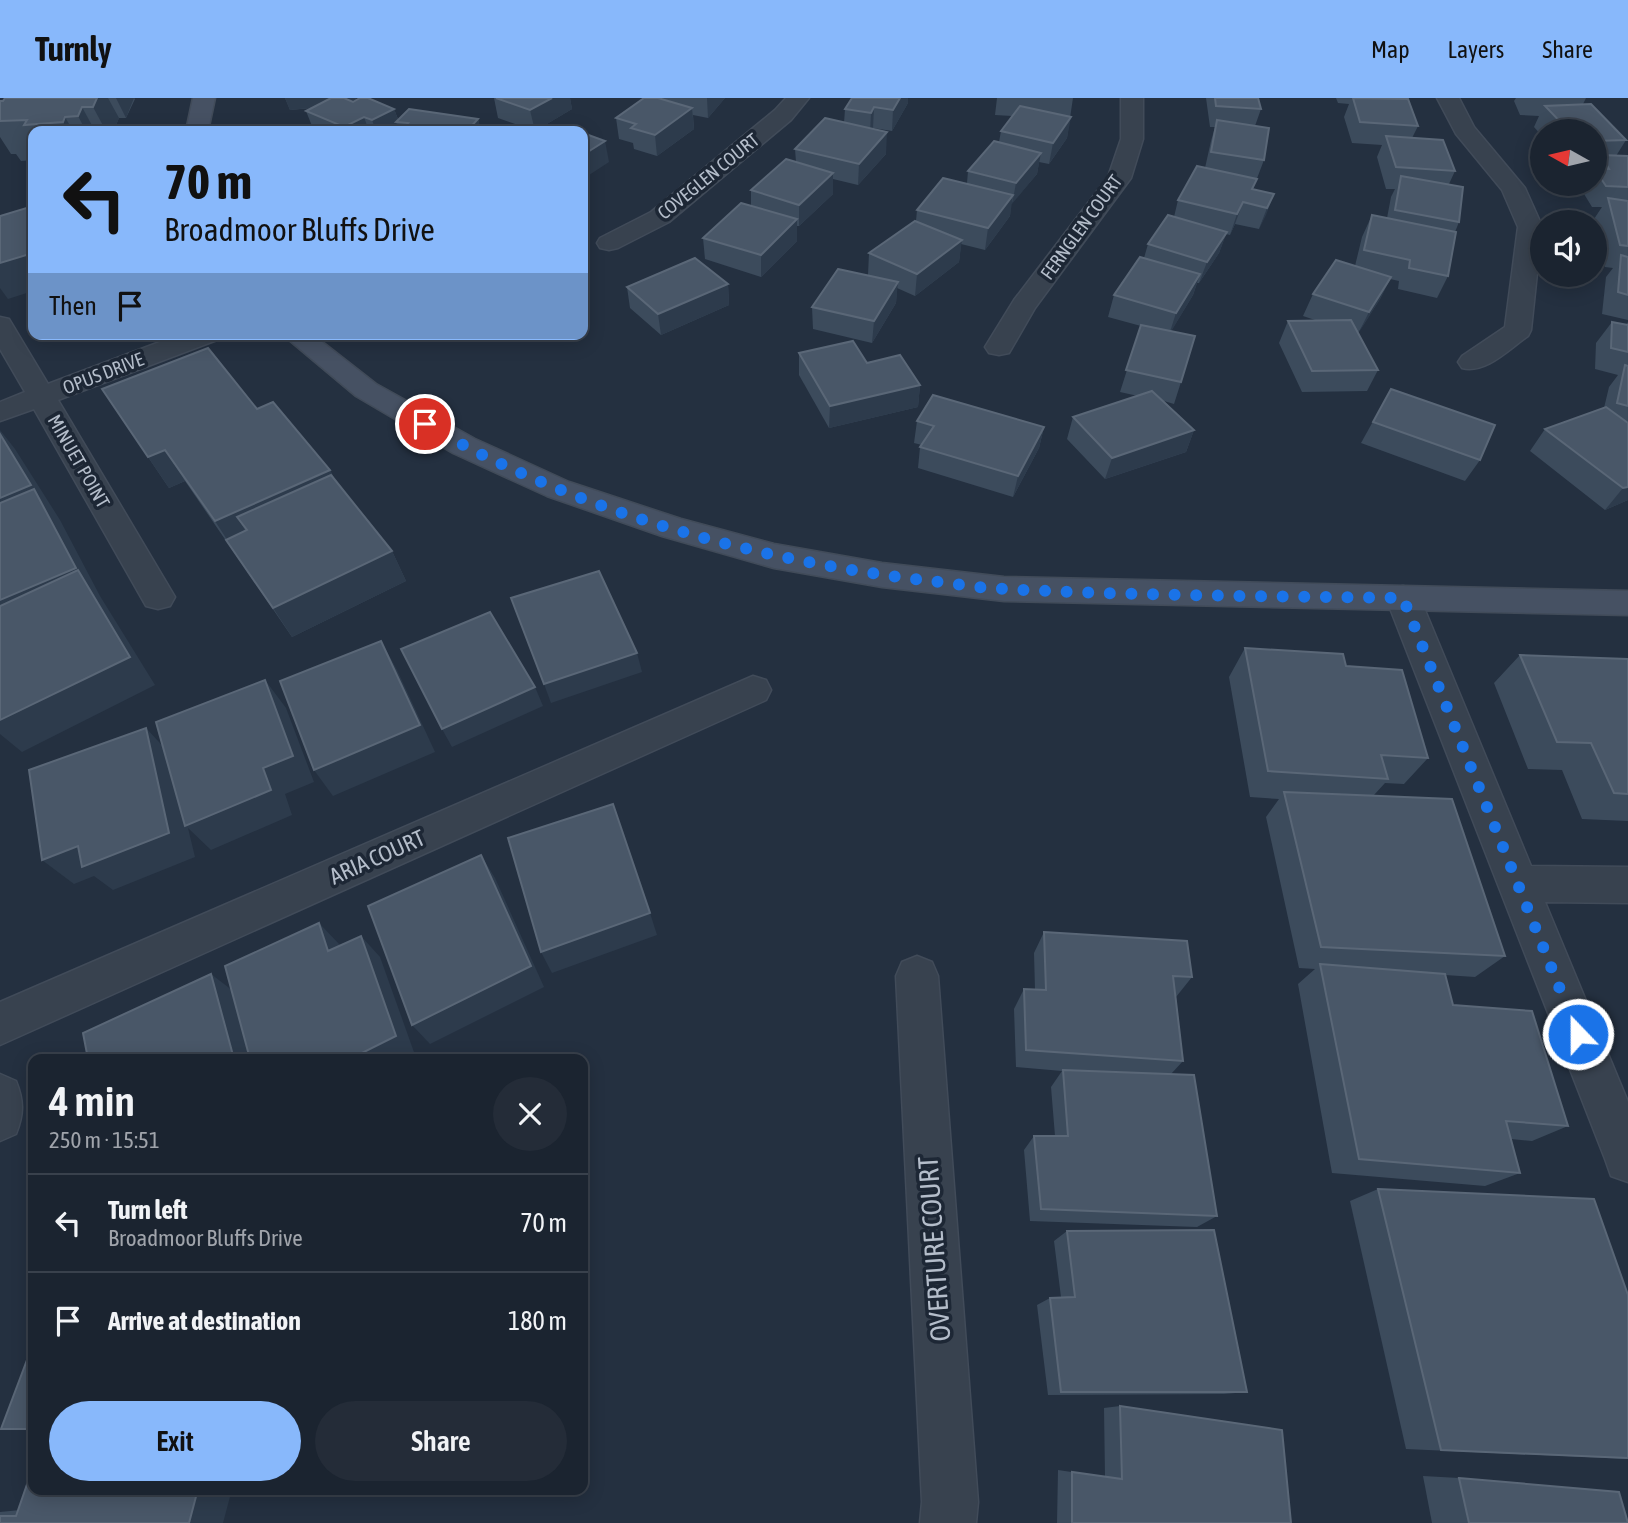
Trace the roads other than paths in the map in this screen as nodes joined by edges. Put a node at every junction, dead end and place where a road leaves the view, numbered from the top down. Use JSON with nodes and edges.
{"nodes":[{"id":1,"x":204,"y":98,"type":"edge"},
{"id":2,"x":798,"y":98,"type":"edge"},
{"id":3,"x":1132,"y":98,"type":"edge"},
{"id":4,"x":1448,"y":98,"type":"edge"},
{"id":5,"x":198,"y":126,"type":"edge"},
{"id":6,"x":609,"y":243,"type":"dead end"},
{"id":7,"x":0,"y":325,"type":"edge"},
{"id":8,"x":191,"y":340,"type":"edge"},
{"id":9,"x":303,"y":340,"type":"edge"},
{"id":10,"x":999,"y":347,"type":"dead end"},
{"id":11,"x":1472,"y":362,"type":"dead end"},
{"id":12,"x":42,"y":397,"type":"junction"},
{"id":13,"x":0,"y":412,"type":"edge"},
{"id":14,"x":158,"y":597,"type":"dead end"},
{"id":15,"x":1403,"y":598,"type":"junction"},
{"id":16,"x":1628,"y":603,"type":"edge"},
{"id":17,"x":753,"y":690,"type":"dead end"},
{"id":18,"x":1518,"y":884,"type":"junction"},
{"id":19,"x":1628,"y":885,"type":"edge"},
{"id":20,"x":917,"y":976,"type":"dead end"},
{"id":21,"x":0,"y":1024,"type":"edge"},
{"id":22,"x":0,"y":1097,"type":"edge"},
{"id":23,"x":0,"y":1118,"type":"edge"},
{"id":24,"x":1628,"y":1159,"type":"edge"},
{"id":25,"x":948,"y":1523,"type":"edge"}],
"edges":[{"from":1,"to":5,"type":"street"},
{"from":2,"to":6,"type":"street","name":"COVEGLEN COURT"},
{"from":3,"to":10,"type":"street","name":"FERNGLEN COURT"},
{"from":4,"to":11,"type":"street"},
{"from":7,"to":12,"type":"street","name":"MINUET POINT"},
{"from":8,"to":12,"type":"street","name":"OPUS DRIVE"},
{"from":9,"to":15,"type":"street"},
{"from":12,"to":13,"type":"street","name":"OPUS DRIVE"},
{"from":12,"to":14,"type":"street","name":"MINUET POINT"},
{"from":15,"to":16,"type":"street"},
{"from":15,"to":18,"type":"street"},
{"from":17,"to":21,"type":"street","name":"ARIA COURT"},
{"from":18,"to":19,"type":"street"},
{"from":18,"to":24,"type":"street"},
{"from":20,"to":25,"type":"street","name":"OVERTURE COURT"},
{"from":22,"to":23,"type":"street"}]}
